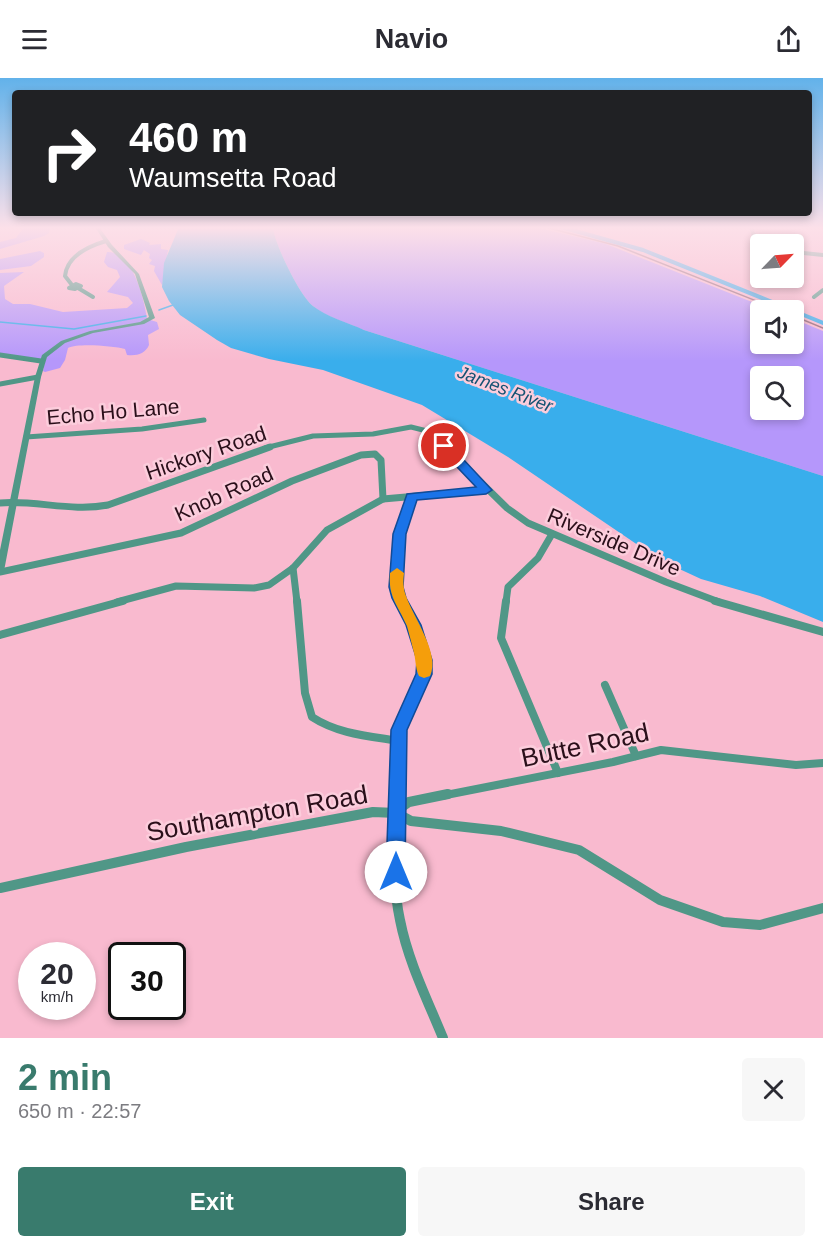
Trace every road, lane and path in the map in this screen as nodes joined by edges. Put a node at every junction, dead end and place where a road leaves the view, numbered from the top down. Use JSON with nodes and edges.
{"nodes":[{"id":1,"x":66,"y":272,"type":"edge"},
{"id":2,"x":135,"y":272,"type":"edge"},
{"id":3,"x":823,"y":290,"type":"edge"},
{"id":4,"x":93,"y":297,"type":"dead end"},
{"id":5,"x":814,"y":297,"type":"dead end"},
{"id":6,"x":0,"y":354,"type":"edge"},
{"id":7,"x":41,"y":361,"type":"junction"},
{"id":8,"x":38,"y":377,"type":"junction"},
{"id":9,"x":0,"y":384,"type":"edge"},
{"id":10,"x":204,"y":420,"type":"dead end"},
{"id":11,"x":423,"y":429,"type":"joint"},
{"id":12,"x":26,"y":436,"type":"junction"},
{"id":13,"x":486,"y":490,"type":"junction"},
{"id":14,"x":411,"y":497,"type":"junction"},
{"id":15,"x":382,"y":499,"type":"junction"},
{"id":16,"x":12,"y":501,"type":"junction"},
{"id":17,"x":0,"y":503,"type":"edge"},
{"id":18,"x":552,"y":534,"type":"junction"},
{"id":19,"x":293,"y":568,"type":"junction"},
{"id":20,"x":0,"y":572,"type":"edge"},
{"id":21,"x":823,"y":633,"type":"edge"},
{"id":22,"x":0,"y":635,"type":"edge"},
{"id":23,"x":605,"y":685,"type":"dead end"},
{"id":24,"x":399,"y":741,"type":"junction"},
{"id":25,"x":636,"y":756,"type":"junction"},
{"id":26,"x":823,"y":763,"type":"edge"},
{"id":27,"x":558,"y":773,"type":"junction"},
{"id":28,"x":396,"y":812,"type":"junction"},
{"id":29,"x":0,"y":888,"type":"edge"},
{"id":30,"x":823,"y":908,"type":"edge"},
{"id":31,"x":443,"y":1038,"type":"edge"}],
"edges":[{"from":1,"to":4,"type":"street"},
{"from":2,"to":7,"type":"street"},
{"from":3,"to":5,"type":"street"},
{"from":6,"to":7,"type":"street"},
{"from":7,"to":8,"type":"street"},
{"from":8,"to":9,"type":"street"},
{"from":8,"to":12,"type":"street"},
{"from":10,"to":12,"type":"street","name":"Echo Ho Lane"},
{"from":11,"to":13,"type":"street","name":"Riverside Drive"},
{"from":11,"to":16,"type":"street","name":"Hickory Road"},
{"from":12,"to":16,"type":"street"},
{"from":13,"to":14,"type":"street"},
{"from":13,"to":18,"type":"street","name":"Riverside Drive"},
{"from":14,"to":15,"type":"street"},
{"from":14,"to":24,"type":"street"},
{"from":15,"to":19,"type":"street"},
{"from":15,"to":20,"type":"street","name":"Knob Road"},
{"from":16,"to":17,"type":"street","name":"Hickory Road"},
{"from":16,"to":20,"type":"street"},
{"from":18,"to":21,"type":"street","name":"Riverside Drive"},
{"from":18,"to":27,"type":"street"},
{"from":19,"to":22,"type":"street"},
{"from":19,"to":24,"type":"street"},
{"from":23,"to":25,"type":"street"},
{"from":24,"to":28,"type":"street"},
{"from":25,"to":26,"type":"street","name":"Butte Road"},
{"from":25,"to":27,"type":"street","name":"Butte Road"},
{"from":27,"to":28,"type":"street","name":"Butte Road"},
{"from":28,"to":29,"type":"street","name":"Southampton Road"},
{"from":28,"to":30,"type":"street","name":"Southampton Road"},
{"from":28,"to":31,"type":"street"}]}
